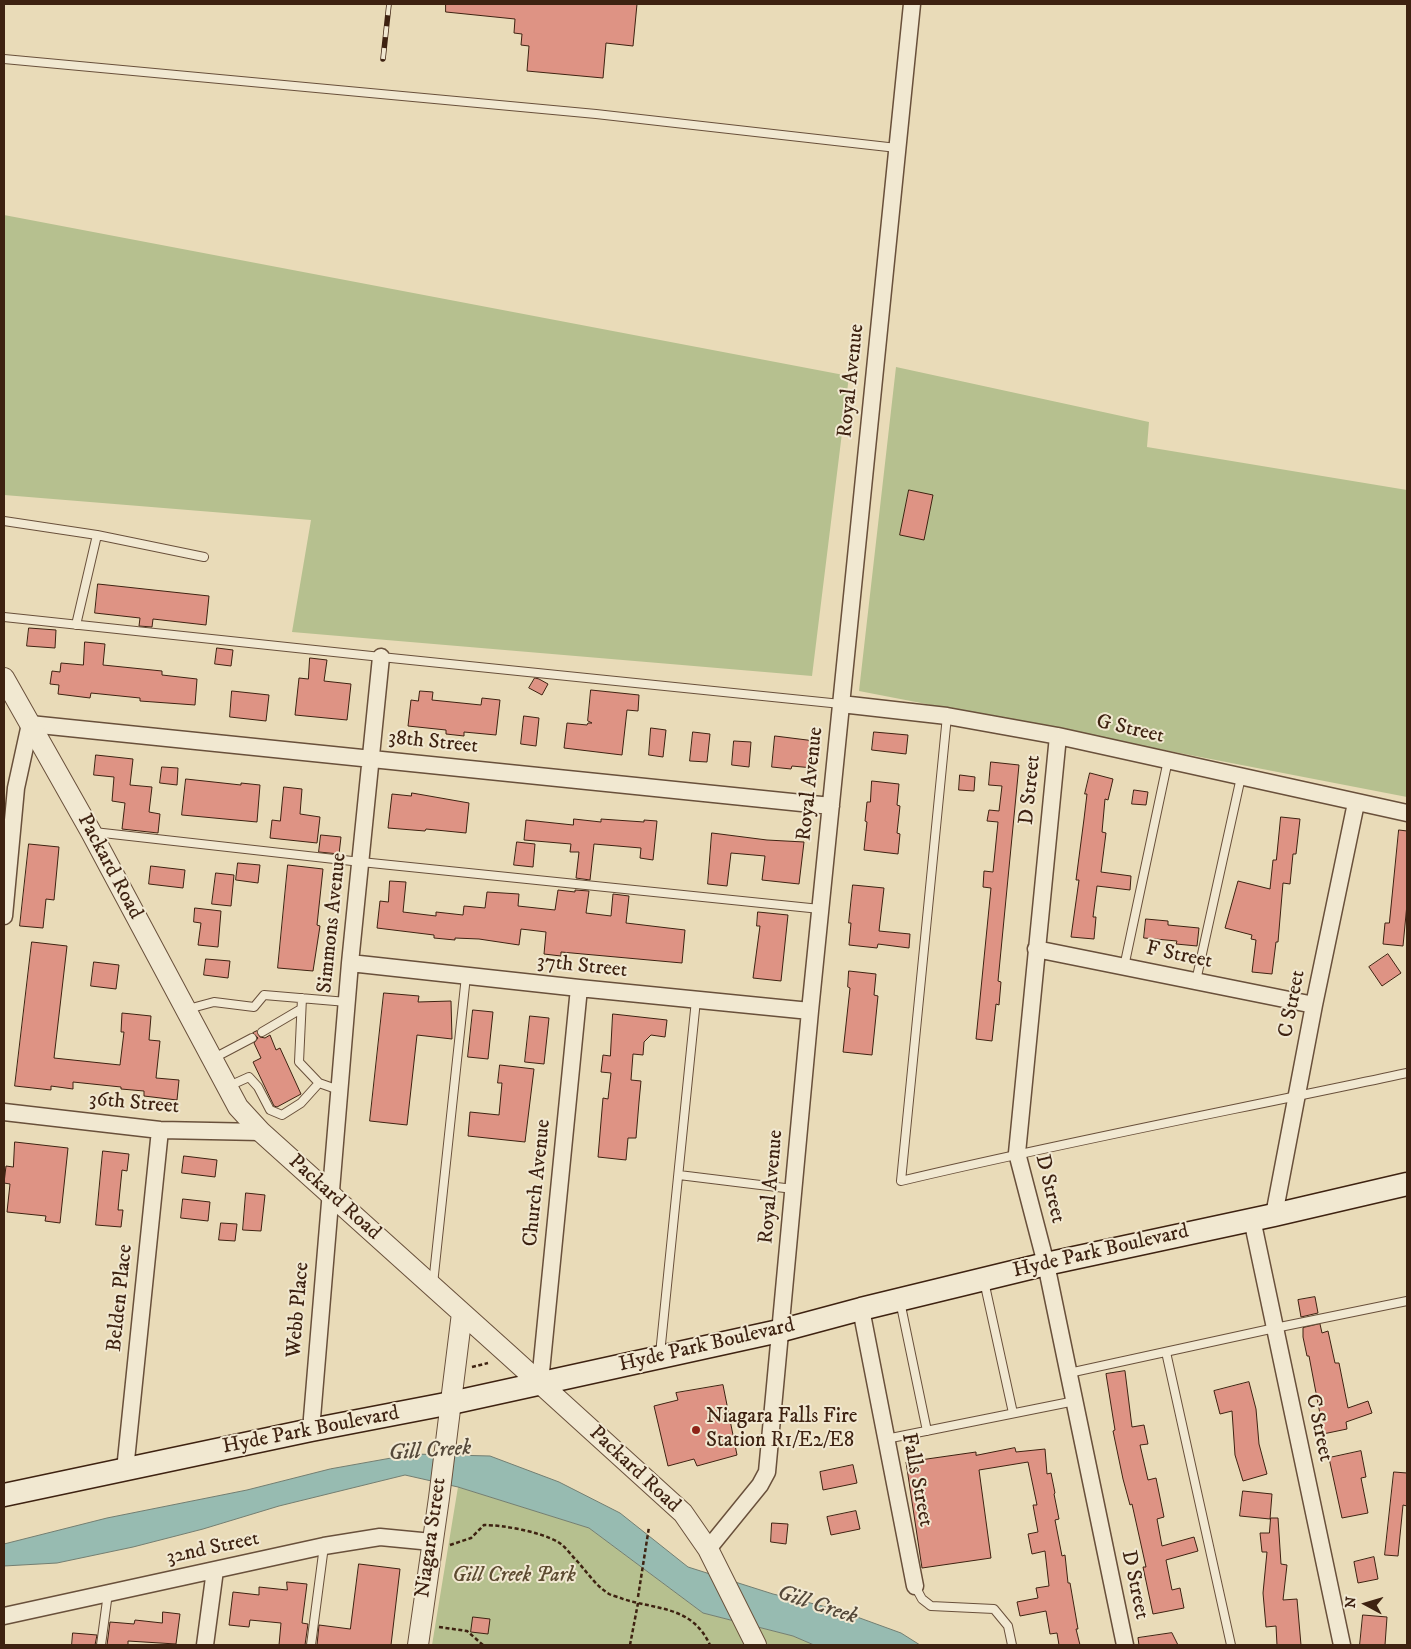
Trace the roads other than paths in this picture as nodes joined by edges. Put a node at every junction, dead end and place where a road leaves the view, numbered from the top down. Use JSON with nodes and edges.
{"nodes":[{"id":1,"x":912,"y":4,"type":"edge"},
{"id":2,"x":4,"y":59,"type":"edge"},
{"id":3,"x":897,"y":148,"type":"junction"},
{"id":4,"x":4,"y":521,"type":"edge"},
{"id":5,"x":97,"y":535,"type":"junction"},
{"id":6,"x":204,"y":557,"type":"dead end"},
{"id":7,"x":4,"y":617,"type":"edge"},
{"id":8,"x":76,"y":624,"type":"junction"},
{"id":9,"x":381,"y":657,"type":"junction"},
{"id":10,"x":4,"y":678,"type":"edge"},
{"id":11,"x":841,"y":704,"type":"junction"},
{"id":12,"x":947,"y":716,"type":"junction"},
{"id":13,"x":30,"y":724,"type":"junction"},
{"id":14,"x":1058,"y":736,"type":"junction"},
{"id":15,"x":371,"y":758,"type":"junction"},
{"id":16,"x":1168,"y":760,"type":"junction"},
{"id":17,"x":1241,"y":777,"type":"junction"},
{"id":18,"x":1356,"y":803,"type":"junction"},
{"id":19,"x":830,"y":806,"type":"junction"},
{"id":20,"x":1407,"y":813,"type":"edge"},
{"id":21,"x":91,"y":832,"type":"junction"},
{"id":22,"x":361,"y":862,"type":"junction"},
{"id":23,"x":820,"y":910,"type":"junction"},
{"id":24,"x":4,"y":916,"type":"edge"},
{"id":25,"x":1036,"y":949,"type":"junction"},
{"id":26,"x":350,"y":963,"type":"junction"},
{"id":27,"x":1124,"y":967,"type":"junction"},
{"id":28,"x":466,"y":976,"type":"junction"},
{"id":29,"x":1196,"y":982,"type":"junction"},
{"id":30,"x":579,"y":988,"type":"junction"},
{"id":31,"x":302,"y":998,"type":"junction"},
{"id":32,"x":696,"y":1000,"type":"junction"},
{"id":33,"x":347,"y":1002,"type":"junction"},
{"id":34,"x":1314,"y":1005,"type":"junction"},
{"id":35,"x":301,"y":1009,"type":"junction"},
{"id":36,"x":186,"y":1010,"type":"junction"},
{"id":37,"x":810,"y":1011,"type":"junction"},
{"id":38,"x":262,"y":1032,"type":"dead end"},
{"id":39,"x":252,"y":1038,"type":"dead end"},
{"id":40,"x":212,"y":1059,"type":"junction"},
{"id":41,"x":1407,"y":1072,"type":"edge"},
{"id":42,"x":319,"y":1083,"type":"junction"},
{"id":43,"x":227,"y":1087,"type":"junction"},
{"id":44,"x":339,"y":1090,"type":"junction"},
{"id":45,"x":1296,"y":1097,"type":"junction"},
{"id":46,"x":4,"y":1112,"type":"edge"},
{"id":47,"x":160,"y":1130,"type":"junction"},
{"id":48,"x":261,"y":1132,"type":"junction"},
{"id":49,"x":1017,"y":1153,"type":"junction"},
{"id":50,"x":679,"y":1175,"type":"junction"},
{"id":51,"x":1407,"y":1184,"type":"edge"},
{"id":52,"x":793,"y":1188,"type":"junction"},
{"id":53,"x":330,"y":1194,"type":"junction"},
{"id":54,"x":1274,"y":1215,"type":"junction"},
{"id":55,"x":1252,"y":1219,"type":"junction"},
{"id":56,"x":1046,"y":1264,"type":"junction"},
{"id":57,"x":983,"y":1279,"type":"junction"},
{"id":58,"x":433,"y":1286,"type":"junction"},
{"id":59,"x":899,"y":1299,"type":"junction"},
{"id":60,"x":1407,"y":1301,"type":"edge"},
{"id":61,"x":861,"y":1309,"type":"junction"},
{"id":62,"x":462,"y":1313,"type":"junction"},
{"id":63,"x":1275,"y":1328,"type":"junction"},
{"id":64,"x":779,"y":1331,"type":"junction"},
{"id":65,"x":1166,"y":1352,"type":"junction"},
{"id":66,"x":660,"y":1357,"type":"junction"},
{"id":67,"x":1069,"y":1373,"type":"junction"},
{"id":68,"x":540,"y":1382,"type":"junction"},
{"id":69,"x":1075,"y":1401,"type":"junction"},
{"id":70,"x":451,"y":1403,"type":"junction"},
{"id":71,"x":1013,"y":1413,"type":"junction"},
{"id":72,"x":311,"y":1430,"type":"junction"},
{"id":73,"x":926,"y":1431,"type":"junction"},
{"id":74,"x":886,"y":1439,"type":"junction"},
{"id":75,"x":125,"y":1470,"type":"junction"},
{"id":76,"x":4,"y":1495,"type":"edge"},
{"id":77,"x":440,"y":1543,"type":"junction"},
{"id":78,"x":324,"y":1546,"type":"junction"},
{"id":79,"x":708,"y":1550,"type":"junction"},
{"id":80,"x":216,"y":1570,"type":"junction"},
{"id":81,"x":915,"y":1586,"type":"joint"},
{"id":82,"x":108,"y":1592,"type":"junction"},
{"id":83,"x":4,"y":1616,"type":"edge"},
{"id":84,"x":752,"y":1637,"type":"edge"},
{"id":85,"x":101,"y":1645,"type":"edge"},
{"id":86,"x":205,"y":1645,"type":"edge"},
{"id":87,"x":311,"y":1645,"type":"edge"},
{"id":88,"x":418,"y":1645,"type":"edge"},
{"id":89,"x":1012,"y":1645,"type":"edge"},
{"id":90,"x":1125,"y":1645,"type":"edge"},
{"id":91,"x":1231,"y":1645,"type":"edge"},
{"id":92,"x":1342,"y":1645,"type":"edge"}],
"edges":[{"from":1,"to":3,"type":"street","name":"Royal Avenue"},
{"from":2,"to":3,"type":"lane"},
{"from":3,"to":11,"type":"street","name":"Royal Avenue"},
{"from":4,"to":5,"type":"lane"},
{"from":5,"to":6,"type":"lane"},
{"from":5,"to":8,"type":"lane"},
{"from":7,"to":8,"type":"lane"},
{"from":8,"to":9,"type":"lane"},
{"from":9,"to":11,"type":"lane"},
{"from":9,"to":15,"type":"street","name":"Simmons Avenue"},
{"from":10,"to":13,"type":"street","name":"Packard Road"},
{"from":11,"to":12,"type":"street","name":"G Street"},
{"from":11,"to":19,"type":"street","name":"Royal Avenue"},
{"from":12,"to":14,"type":"street","name":"G Street"},
{"from":12,"to":49,"type":"lane"},
{"from":13,"to":15,"type":"street","name":"38th Street"},
{"from":13,"to":21,"type":"street","name":"Packard Road"},
{"from":13,"to":24,"type":"street"},
{"from":14,"to":16,"type":"street","name":"G Street"},
{"from":14,"to":25,"type":"street","name":"D Street"},
{"from":15,"to":19,"type":"street","name":"38th Street"},
{"from":15,"to":22,"type":"street","name":"Simmons Avenue"},
{"from":16,"to":17,"type":"street","name":"G Street"},
{"from":16,"to":27,"type":"lane"},
{"from":17,"to":18,"type":"street","name":"G Street"},
{"from":17,"to":29,"type":"lane"},
{"from":18,"to":20,"type":"street","name":"G Street"},
{"from":18,"to":34,"type":"street","name":"C Street"},
{"from":19,"to":23,"type":"street","name":"Royal Avenue"},
{"from":21,"to":22,"type":"lane"},
{"from":21,"to":36,"type":"street","name":"Packard Road"},
{"from":22,"to":23,"type":"lane"},
{"from":22,"to":26,"type":"street","name":"Simmons Avenue"},
{"from":23,"to":37,"type":"street","name":"Royal Avenue"},
{"from":25,"to":27,"type":"street","name":"F Street"},
{"from":25,"to":49,"type":"street","name":"D Street"},
{"from":26,"to":28,"type":"street","name":"37th Street"},
{"from":26,"to":33,"type":"street","name":"Simmons Avenue"},
{"from":27,"to":29,"type":"street","name":"F Street"},
{"from":28,"to":30,"type":"street","name":"37th Street"},
{"from":28,"to":58,"type":"lane"},
{"from":29,"to":34,"type":"street","name":"F Street"},
{"from":30,"to":32,"type":"street","name":"37th Street"},
{"from":30,"to":68,"type":"street","name":"Church Avenue"},
{"from":31,"to":33,"type":"lane"},
{"from":31,"to":35,"type":"lane"},
{"from":31,"to":36,"type":"lane"},
{"from":32,"to":37,"type":"street","name":"37th Street"},
{"from":32,"to":50,"type":"lane"},
{"from":33,"to":44,"type":"street","name":"Simmons Avenue"},
{"from":34,"to":45,"type":"street","name":"C Street"},
{"from":35,"to":38,"type":"lane"},
{"from":35,"to":42,"type":"lane"},
{"from":36,"to":40,"type":"street","name":"Packard Road"},
{"from":37,"to":52,"type":"street","name":"Royal Avenue"},
{"from":39,"to":40,"type":"lane"},
{"from":40,"to":43,"type":"street","name":"Packard Road"},
{"from":41,"to":45,"type":"lane"},
{"from":42,"to":43,"type":"lane"},
{"from":42,"to":44,"type":"lane"},
{"from":43,"to":48,"type":"street","name":"Packard Road"},
{"from":44,"to":53,"type":"street","name":"Simmons Avenue"},
{"from":45,"to":49,"type":"lane"},
{"from":45,"to":54,"type":"street","name":"C Street"},
{"from":46,"to":47,"type":"street","name":"36th Street"},
{"from":47,"to":48,"type":"street","name":"36th Street"},
{"from":47,"to":75,"type":"street","name":"Belden Place"},
{"from":48,"to":53,"type":"street","name":"Packard Road"},
{"from":49,"to":56,"type":"street","name":"D Street"},
{"from":50,"to":52,"type":"lane"},
{"from":50,"to":66,"type":"lane"},
{"from":51,"to":54,"type":"main road","name":"Hyde Park Boulevard"},
{"from":52,"to":64,"type":"street","name":"Royal Avenue"},
{"from":53,"to":58,"type":"street","name":"Packard Road"},
{"from":53,"to":72,"type":"street","name":"Webb Place"},
{"from":54,"to":55,"type":"main road","name":"Hyde Park Boulevard"},
{"from":55,"to":56,"type":"main road","name":"Hyde Park Boulevard"},
{"from":55,"to":63,"type":"street","name":"C Street"},
{"from":56,"to":57,"type":"main road","name":"Hyde Park Boulevard"},
{"from":56,"to":67,"type":"street","name":"D Street"},
{"from":57,"to":59,"type":"main road","name":"Hyde Park Boulevard"},
{"from":57,"to":71,"type":"lane"},
{"from":58,"to":62,"type":"street","name":"Packard Road"},
{"from":59,"to":61,"type":"main road","name":"Hyde Park Boulevard"},
{"from":59,"to":73,"type":"lane"},
{"from":60,"to":63,"type":"lane"},
{"from":61,"to":64,"type":"main road","name":"Hyde Park Boulevard"},
{"from":61,"to":74,"type":"street","name":"Falls Street"},
{"from":62,"to":68,"type":"street","name":"Packard Road"},
{"from":62,"to":70,"type":"street","name":"Niagara Street"},
{"from":63,"to":65,"type":"lane"},
{"from":63,"to":92,"type":"street","name":"C Street"},
{"from":64,"to":66,"type":"main road","name":"Hyde Park Boulevard"},
{"from":64,"to":79,"type":"street","name":"Royal Avenue"},
{"from":65,"to":67,"type":"lane"},
{"from":65,"to":91,"type":"lane"},
{"from":66,"to":68,"type":"main road","name":"Hyde Park Boulevard"},
{"from":67,"to":69,"type":"street","name":"D Street"},
{"from":68,"to":70,"type":"main road","name":"Hyde Park Boulevard"},
{"from":68,"to":79,"type":"street","name":"Packard Road"},
{"from":69,"to":71,"type":"lane"},
{"from":69,"to":90,"type":"street","name":"D Street"},
{"from":70,"to":72,"type":"main road","name":"Hyde Park Boulevard"},
{"from":70,"to":77,"type":"street","name":"Niagara Street"},
{"from":71,"to":73,"type":"lane"},
{"from":72,"to":75,"type":"main road","name":"Hyde Park Boulevard"},
{"from":73,"to":74,"type":"lane"},
{"from":74,"to":81,"type":"street","name":"Falls Street"},
{"from":75,"to":76,"type":"main road","name":"Hyde Park Boulevard"},
{"from":77,"to":78,"type":"street","name":"32nd Street"},
{"from":77,"to":88,"type":"street","name":"Niagara Street"},
{"from":78,"to":80,"type":"street","name":"32nd Street"},
{"from":78,"to":87,"type":"lane"},
{"from":79,"to":84,"type":"street","name":"Packard Road"},
{"from":80,"to":82,"type":"street","name":"32nd Street"},
{"from":80,"to":86,"type":"street"},
{"from":81,"to":89,"type":"lane","name":"Falls Street"},
{"from":82,"to":83,"type":"street","name":"32nd Street"},
{"from":82,"to":85,"type":"lane"}]}
